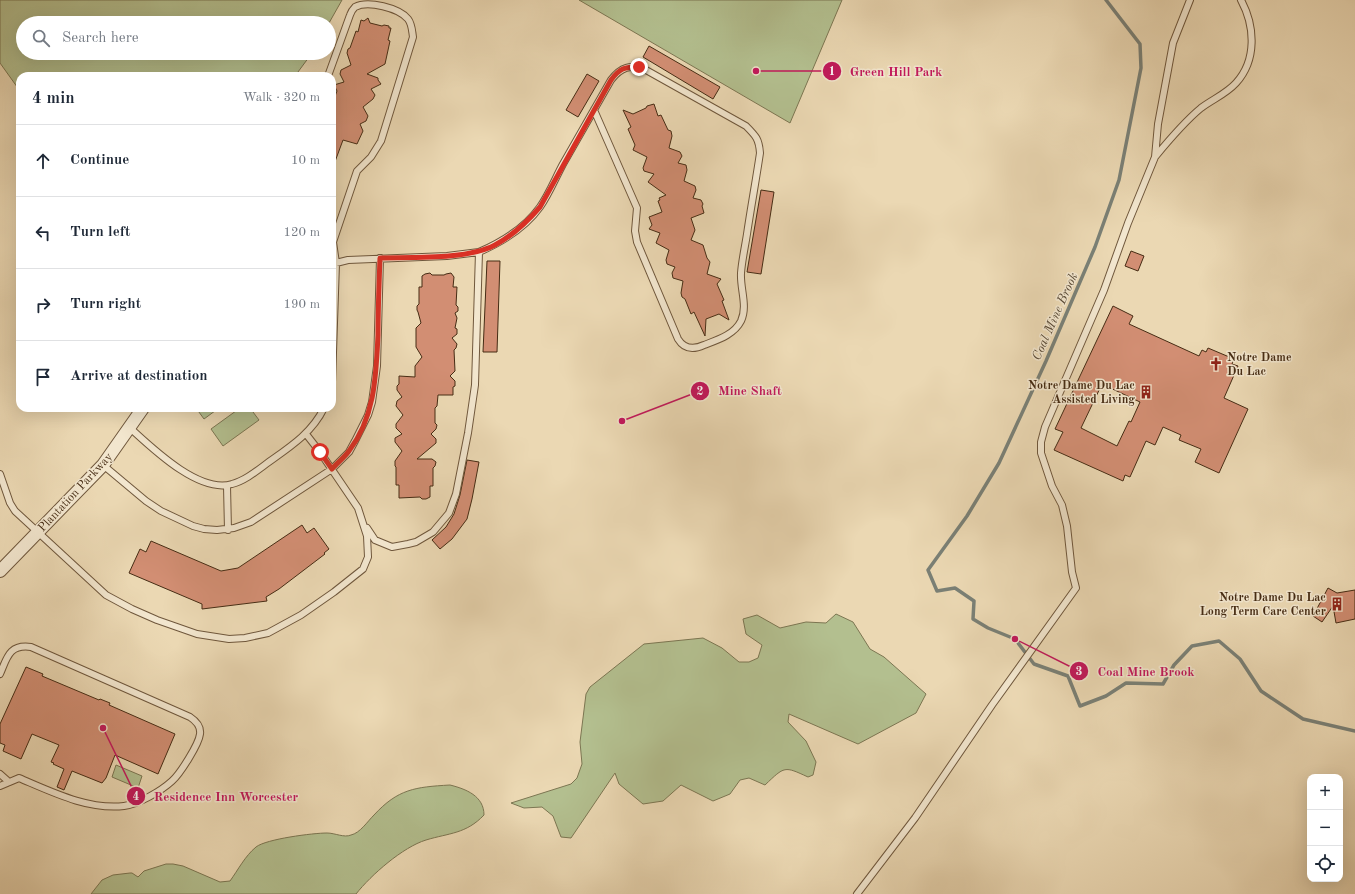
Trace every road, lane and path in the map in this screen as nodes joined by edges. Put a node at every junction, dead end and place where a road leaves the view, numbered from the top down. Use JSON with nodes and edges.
{"nodes":[{"id":1,"x":1190,"y":0,"type":"edge"},
{"id":2,"x":1241,"y":0,"type":"edge"},
{"id":3,"x":336,"y":54,"type":"edge"},
{"id":4,"x":334,"y":60,"type":"edge"},
{"id":5,"x":329,"y":72,"type":"edge"},
{"id":6,"x":594,"y":110,"type":"junction"},
{"id":7,"x":1155,"y":157,"type":"junction"},
{"id":8,"x":336,"y":233,"type":"edge"},
{"id":9,"x":479,"y":252,"type":"junction"},
{"id":10,"x":380,"y":258,"type":"junction"},
{"id":11,"x":336,"y":263,"type":"edge"},
{"id":12,"x":140,"y":412,"type":"edge"},
{"id":13,"x":322,"y":412,"type":"edge"},
{"id":14,"x":129,"y":428,"type":"junction"},
{"id":15,"x":306,"y":434,"type":"junction"},
{"id":16,"x":103,"y":465,"type":"junction"},
{"id":17,"x":332,"y":469,"type":"junction"},
{"id":18,"x":0,"y":474,"type":"edge"},
{"id":19,"x":227,"y":486,"type":"junction"},
{"id":20,"x":365,"y":526,"type":"junction"},
{"id":21,"x":228,"y":530,"type":"junction"},
{"id":22,"x":37,"y":533,"type":"junction"},
{"id":23,"x":0,"y":571,"type":"edge"},
{"id":24,"x":0,"y":674,"type":"edge"},
{"id":25,"x":0,"y":774,"type":"edge"},
{"id":26,"x":9,"y":782,"type":"junction"},
{"id":27,"x":0,"y":786,"type":"edge"},
{"id":28,"x":857,"y":894,"type":"edge"}],
"edges":[{"from":1,"to":7,"type":"lane"},
{"from":2,"to":7,"type":"lane"},
{"from":3,"to":8,"type":"lane"},
{"from":4,"to":5,"type":"lane"},
{"from":6,"to":6,"type":"lane"},
{"from":6,"to":9,"type":"lane"},
{"from":7,"to":28,"type":"lane"},
{"from":9,"to":10,"type":"lane"},
{"from":9,"to":20,"type":"lane"},
{"from":10,"to":11,"type":"lane"},
{"from":10,"to":17,"type":"lane"},
{"from":12,"to":14,"type":"street","name":"Plantation Parkway"},
{"from":13,"to":15,"type":"lane"},
{"from":14,"to":16,"type":"street","name":"Plantation Parkway"},
{"from":14,"to":19,"type":"lane"},
{"from":15,"to":17,"type":"lane"},
{"from":15,"to":19,"type":"lane"},
{"from":16,"to":21,"type":"lane"},
{"from":16,"to":22,"type":"street","name":"Plantation Parkway"},
{"from":17,"to":20,"type":"lane"},
{"from":17,"to":21,"type":"lane"},
{"from":18,"to":22,"type":"lane"},
{"from":19,"to":21,"type":"lane"},
{"from":20,"to":22,"type":"lane"},
{"from":22,"to":23,"type":"street","name":"Plantation Parkway"},
{"from":24,"to":26,"type":"lane"},
{"from":25,"to":26,"type":"lane"},
{"from":26,"to":27,"type":"lane"}]}
